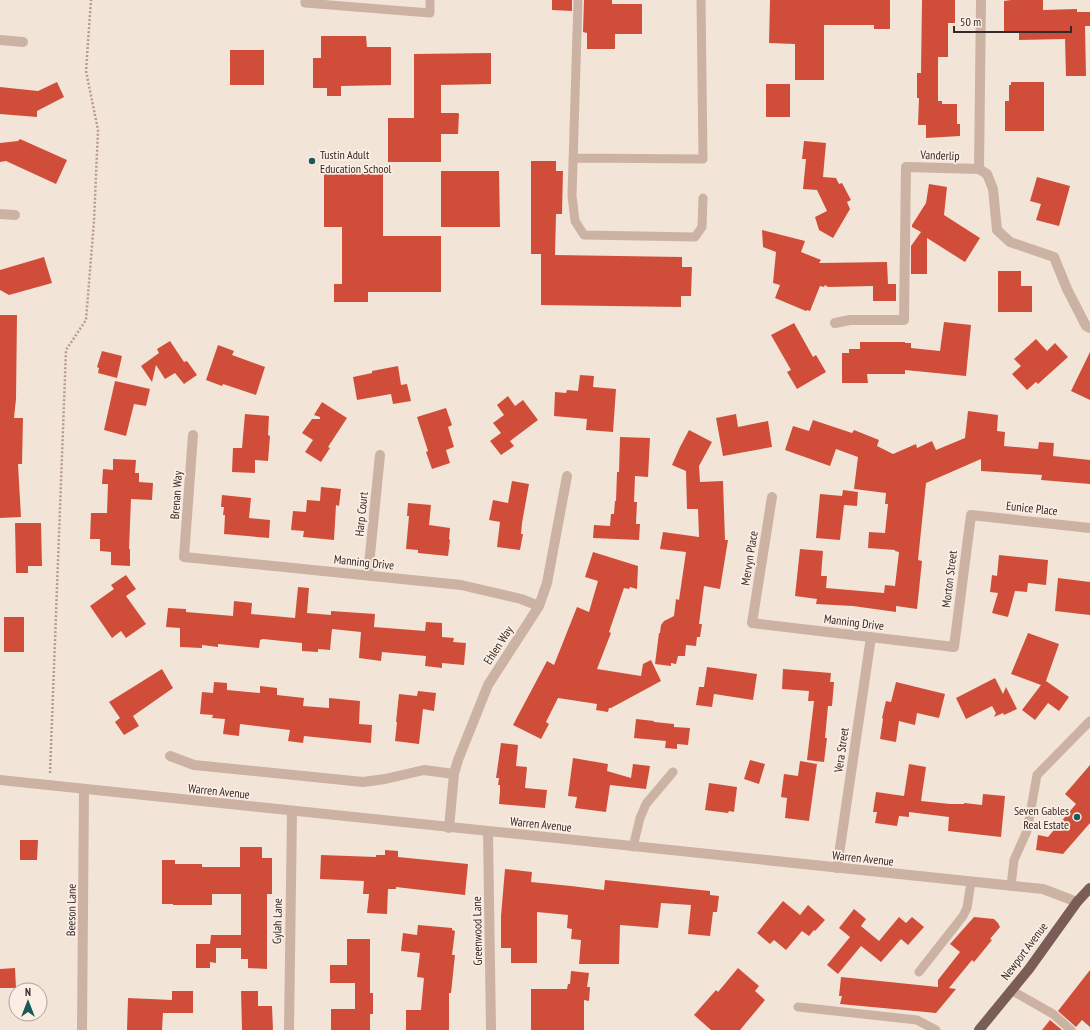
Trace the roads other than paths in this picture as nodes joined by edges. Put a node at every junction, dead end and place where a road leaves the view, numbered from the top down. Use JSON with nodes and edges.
{"nodes":[{"id":1,"x":305,"y":0,"type":"edge"},
{"id":2,"x":430,"y":0,"type":"edge"},
{"id":3,"x":578,"y":0,"type":"edge"},
{"id":4,"x":702,"y":0,"type":"edge"},
{"id":5,"x":981,"y":0,"type":"edge"},
{"id":6,"x":0,"y":40,"type":"edge"},
{"id":7,"x":23,"y":42,"type":"dead end"},
{"id":8,"x":573,"y":158,"type":"junction"},
{"id":9,"x":979,"y":169,"type":"junction"},
{"id":10,"x":703,"y":198,"type":"dead end"},
{"id":11,"x":0,"y":214,"type":"edge"},
{"id":12,"x":15,"y":215,"type":"dead end"},
{"id":13,"x":835,"y":323,"type":"dead end"},
{"id":14,"x":1090,"y":328,"type":"edge"},
{"id":15,"x":193,"y":435,"type":"dead end"},
{"id":16,"x":380,"y":455,"type":"dead end"},
{"id":17,"x":567,"y":476,"type":"dead end"},
{"id":18,"x":772,"y":497,"type":"dead end"},
{"id":19,"x":970,"y":514,"type":"joint"},
{"id":20,"x":1090,"y":528,"type":"edge"},
{"id":21,"x":184,"y":558,"type":"joint"},
{"id":22,"x":368,"y":575,"type":"junction"},
{"id":23,"x":539,"y":606,"type":"junction"},
{"id":24,"x":752,"y":623,"type":"joint"},
{"id":25,"x":871,"y":637,"type":"junction"},
{"id":26,"x":954,"y":647,"type":"joint"},
{"id":27,"x":1090,"y":721,"type":"edge"},
{"id":28,"x":170,"y":756,"type":"dead end"},
{"id":29,"x":673,"y":772,"type":"dead end"},
{"id":30,"x":454,"y":774,"type":"junction"},
{"id":31,"x":0,"y":780,"type":"edge"},
{"id":32,"x":84,"y":790,"type":"junction"},
{"id":33,"x":292,"y":811,"type":"junction"},
{"id":34,"x":450,"y":828,"type":"junction"},
{"id":35,"x":488,"y":832,"type":"junction"},
{"id":36,"x":633,"y":847,"type":"junction"},
{"id":37,"x":837,"y":868,"type":"junction"},
{"id":38,"x":971,"y":882,"type":"junction"},
{"id":39,"x":1011,"y":886,"type":"junction"},
{"id":40,"x":1090,"y":888,"type":"edge"},
{"id":41,"x":1077,"y":902,"type":"junction"},
{"id":42,"x":919,"y":972,"type":"dead end"},
{"id":43,"x":1011,"y":990,"type":"junction"},
{"id":44,"x":798,"y":1007,"type":"dead end"},
{"id":45,"x":82,"y":1030,"type":"edge"},
{"id":46,"x":289,"y":1030,"type":"edge"},
{"id":47,"x":491,"y":1030,"type":"edge"},
{"id":48,"x":936,"y":1030,"type":"edge"},
{"id":49,"x":979,"y":1030,"type":"edge"},
{"id":50,"x":1071,"y":1030,"type":"edge"}],
"edges":[{"from":1,"to":2,"type":"lane"},
{"from":3,"to":8,"type":"lane"},
{"from":4,"to":8,"type":"lane"},
{"from":5,"to":9,"type":"street"},
{"from":6,"to":7,"type":"street"},
{"from":8,"to":10,"type":"lane"},
{"from":9,"to":13,"type":"street","name":"Vanderlip"},
{"from":9,"to":14,"type":"street"},
{"from":11,"to":12,"type":"street"},
{"from":15,"to":21,"type":"street","name":"Brenan Way"},
{"from":16,"to":22,"type":"street","name":"Harp Court"},
{"from":17,"to":23,"type":"street","name":"Ehlen Way"},
{"from":18,"to":24,"type":"street","name":"Mervyn Place"},
{"from":19,"to":20,"type":"street","name":"Eunice Place"},
{"from":19,"to":26,"type":"street","name":"Morton Street"},
{"from":21,"to":22,"type":"street","name":"Manning Drive"},
{"from":22,"to":23,"type":"street","name":"Manning Drive"},
{"from":23,"to":30,"type":"street","name":"Ehlen Way"},
{"from":24,"to":25,"type":"street","name":"Manning Drive"},
{"from":25,"to":26,"type":"street","name":"Manning Drive"},
{"from":25,"to":37,"type":"street","name":"Vera Street"},
{"from":27,"to":39,"type":"lane"},
{"from":28,"to":30,"type":"street","name":"Warren Avenue"},
{"from":29,"to":36,"type":"lane"},
{"from":30,"to":34,"type":"street","name":"Ehlen Way"},
{"from":31,"to":32,"type":"street","name":"Warren Avenue"},
{"from":32,"to":33,"type":"street","name":"Warren Avenue"},
{"from":32,"to":45,"type":"street","name":"Beeson Lane"},
{"from":33,"to":34,"type":"street","name":"Warren Avenue"},
{"from":33,"to":46,"type":"street","name":"Gylah Lane"},
{"from":34,"to":35,"type":"street","name":"Warren Avenue"},
{"from":35,"to":36,"type":"street","name":"Warren Avenue"},
{"from":35,"to":47,"type":"street","name":"Greenwood Lane"},
{"from":36,"to":37,"type":"street","name":"Warren Avenue"},
{"from":37,"to":38,"type":"street","name":"Warren Avenue"},
{"from":38,"to":39,"type":"street","name":"Warren Avenue"},
{"from":38,"to":42,"type":"lane"},
{"from":39,"to":41,"type":"street","name":"Warren Avenue"},
{"from":40,"to":41,"type":"main road","name":"Newport Avenue"},
{"from":41,"to":43,"type":"main road","name":"Newport Avenue"},
{"from":43,"to":49,"type":"main road","name":"Newport Avenue"},
{"from":43,"to":50,"type":"lane"},
{"from":44,"to":48,"type":"lane"}]}
